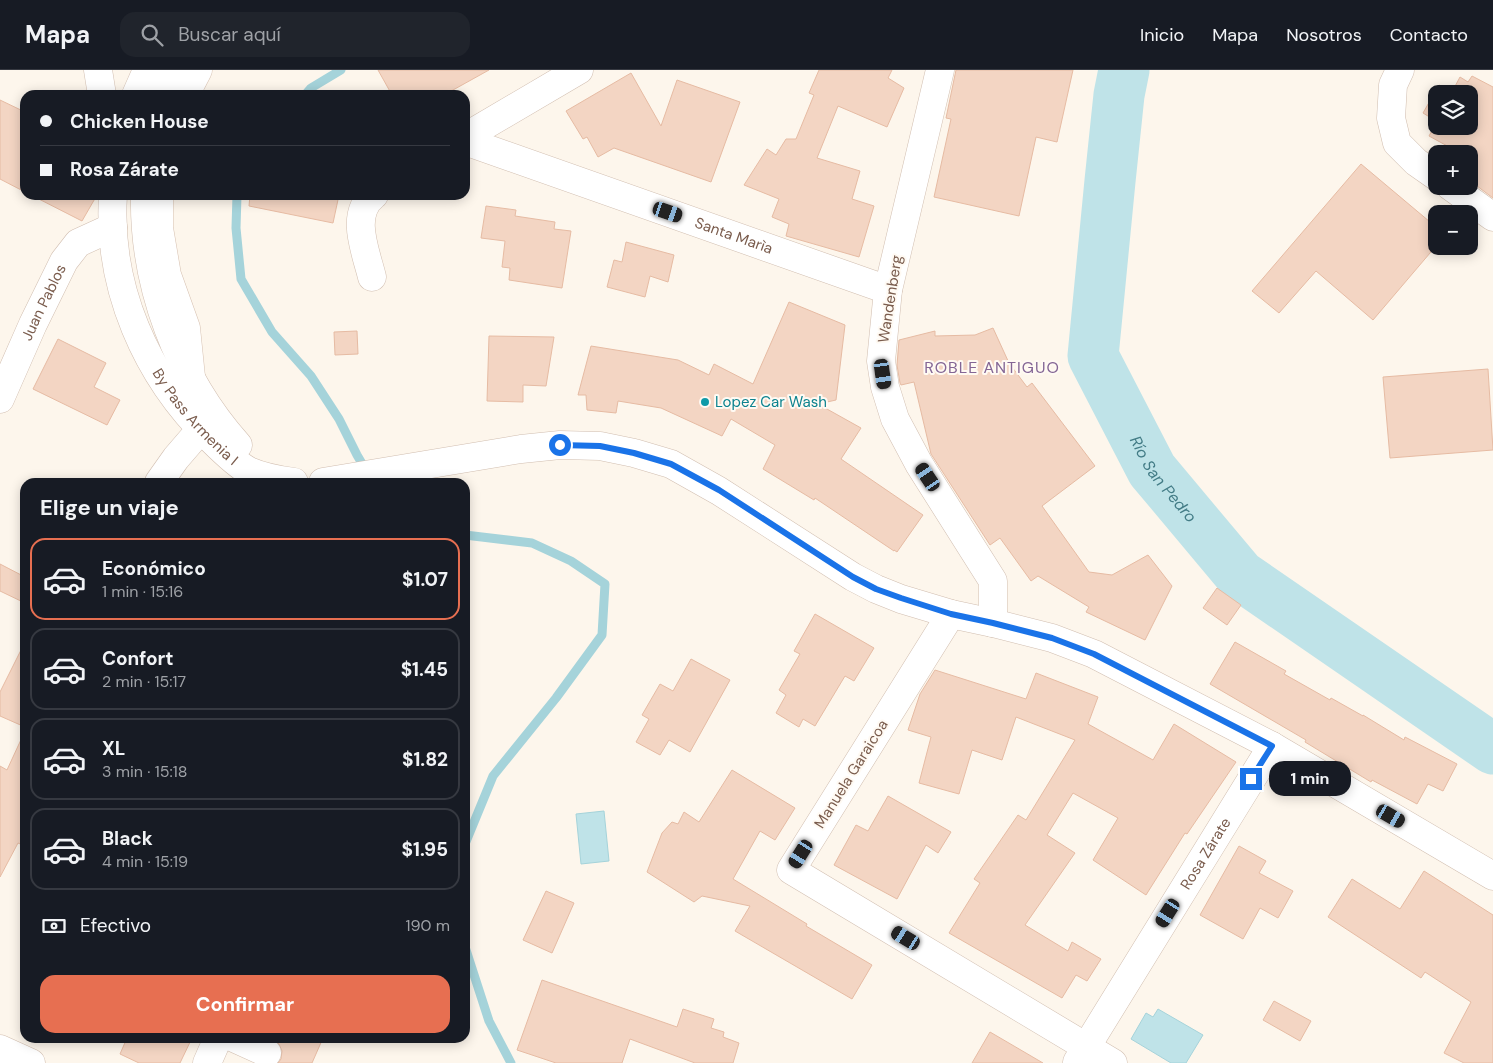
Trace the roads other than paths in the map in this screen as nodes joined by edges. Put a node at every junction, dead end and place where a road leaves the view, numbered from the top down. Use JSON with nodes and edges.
{"nodes":[{"id":1,"x":98,"y":70,"type":"edge"},
{"id":2,"x":174,"y":70,"type":"edge"},
{"id":3,"x":198,"y":70,"type":"edge"},
{"id":4,"x":579,"y":70,"type":"edge"},
{"id":5,"x":940,"y":70,"type":"edge"},
{"id":6,"x":1400,"y":70,"type":"edge"},
{"id":7,"x":146,"y":88,"type":"edge"},
{"id":8,"x":101,"y":90,"type":"edge"},
{"id":9,"x":188,"y":90,"type":"edge"},
{"id":10,"x":470,"y":134,"type":"edge"},
{"id":11,"x":470,"y":143,"type":"edge"},
{"id":12,"x":1428,"y":170,"type":"edge"},
{"id":13,"x":1463,"y":195,"type":"edge"},
{"id":14,"x":114,"y":200,"type":"edge"},
{"id":15,"x":145,"y":200,"type":"edge"},
{"id":16,"x":159,"y":200,"type":"edge"},
{"id":17,"x":368,"y":200,"type":"edge"},
{"id":18,"x":1493,"y":216,"type":"edge"},
{"id":19,"x":113,"y":227,"type":"junction"},
{"id":20,"x":372,"y":277,"type":"dead end"},
{"id":21,"x":888,"y":290,"type":"junction"},
{"id":22,"x":191,"y":377,"type":"junction"},
{"id":23,"x":0,"y":399,"type":"edge"},
{"id":24,"x":201,"y":429,"type":"junction"},
{"id":25,"x":162,"y":478,"type":"edge"},
{"id":26,"x":276,"y":478,"type":"edge"},
{"id":27,"x":281,"y":478,"type":"edge"},
{"id":28,"x":347,"y":478,"type":"edge"},
{"id":29,"x":951,"y":614,"type":"junction"},
{"id":30,"x":993,"y":623,"type":"junction"},
{"id":31,"x":1272,"y":746,"type":"junction"},
{"id":32,"x":1493,"y":876,"type":"edge"},
{"id":33,"x":216,"y":1043,"type":"edge"},
{"id":34,"x":245,"y":1043,"type":"edge"},
{"id":35,"x":0,"y":1049,"type":"edge"},
{"id":36,"x":268,"y":1053,"type":"dead end"},
{"id":37,"x":1081,"y":1055,"type":"edge"},
{"id":38,"x":31,"y":1063,"type":"edge"},
{"id":39,"x":207,"y":1063,"type":"edge"},
{"id":40,"x":1113,"y":1063,"type":"edge"}],
"edges":[{"from":1,"to":8,"type":"street"},
{"from":2,"to":7,"type":"street"},
{"from":3,"to":9,"type":"street"},
{"from":4,"to":10,"type":"street"},
{"from":5,"to":21,"type":"street","name":"Wandenberg"},
{"from":6,"to":12,"type":"street"},
{"from":11,"to":21,"type":"street","name":"Santa Marìa"},
{"from":13,"to":18,"type":"street"},
{"from":14,"to":19,"type":"street","name":"By Pass Armenia I"},
{"from":15,"to":22,"type":"street","name":"By Pass Armenia I"},
{"from":16,"to":22,"type":"street"},
{"from":17,"to":20,"type":"street"},
{"from":19,"to":23,"type":"street","name":"Juan Pablos"},
{"from":19,"to":24,"type":"street","name":"By Pass Armenia I"},
{"from":21,"to":30,"type":"street","name":"Wandenberg"},
{"from":22,"to":27,"type":"street","name":"By Pass Armenia I"},
{"from":24,"to":25,"type":"street"},
{"from":24,"to":26,"type":"street","name":"By Pass Armenia I"},
{"from":28,"to":29,"type":"street"},
{"from":29,"to":30,"type":"street"},
{"from":29,"to":37,"type":"street","name":"Manuela Garaicoa"},
{"from":30,"to":31,"type":"street"},
{"from":31,"to":32,"type":"street"},
{"from":31,"to":37,"type":"street","name":"Rosa Zárate"},
{"from":33,"to":39,"type":"street"},
{"from":34,"to":36,"type":"street"},
{"from":35,"to":38,"type":"street"},
{"from":37,"to":40,"type":"street","name":"Manuela Garaicoa"}]}
